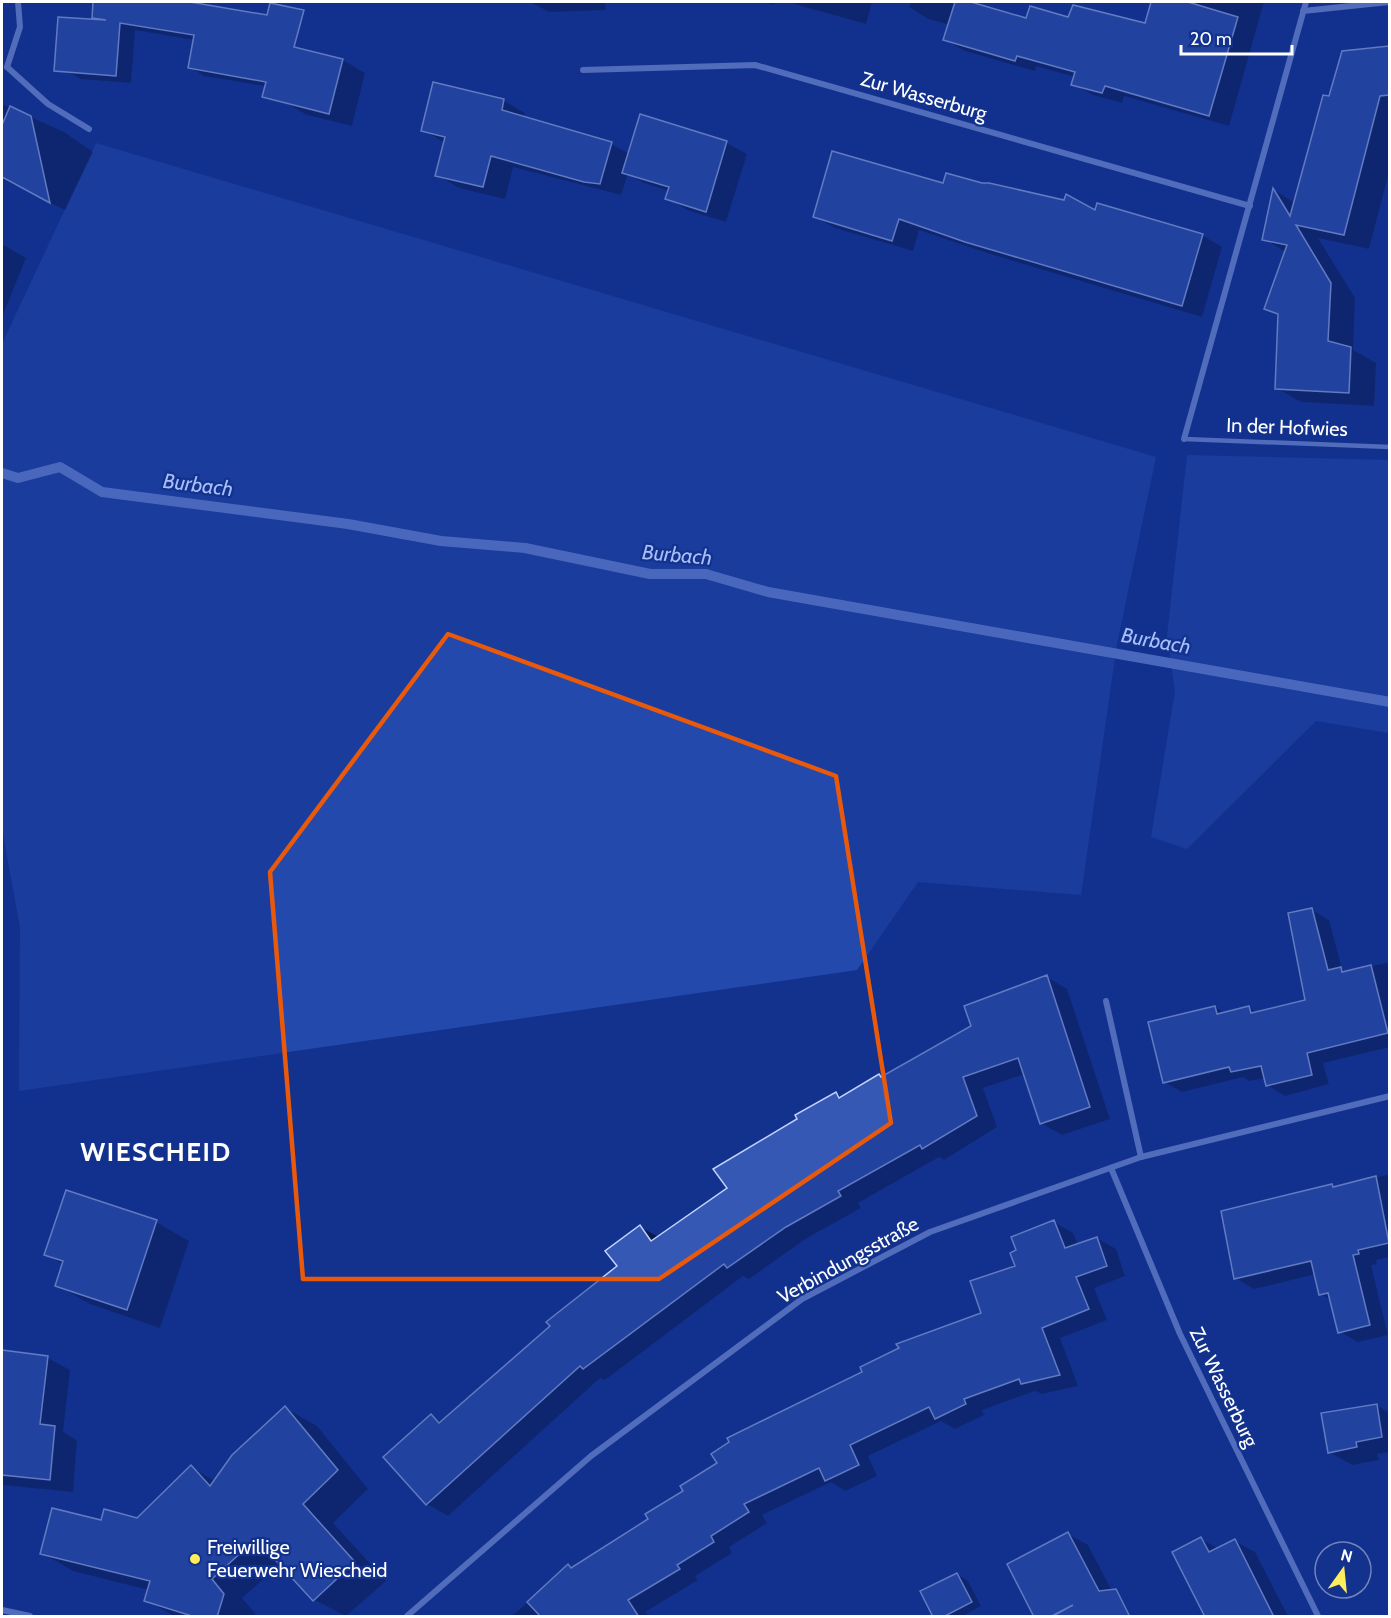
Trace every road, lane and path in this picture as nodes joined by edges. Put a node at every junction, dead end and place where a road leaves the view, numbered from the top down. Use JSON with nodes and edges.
{"nodes":[{"id":1,"x":18,"y":2,"type":"edge"},
{"id":2,"x":1306,"y":2,"type":"edge"},
{"id":3,"x":1389,"y":2,"type":"edge"},
{"id":4,"x":1303,"y":11,"type":"junction"},
{"id":5,"x":4,"y":67,"type":"edge"},
{"id":6,"x":583,"y":70,"type":"dead end"},
{"id":7,"x":89,"y":129,"type":"dead end"},
{"id":8,"x":1250,"y":206,"type":"junction"},
{"id":9,"x":1184,"y":439,"type":"joint"},
{"id":10,"x":1389,"y":447,"type":"edge"},
{"id":11,"x":1106,"y":1001,"type":"dead end"},
{"id":12,"x":1389,"y":1096,"type":"edge"},
{"id":13,"x":1141,"y":1158,"type":"junction"},
{"id":14,"x":1111,"y":1168,"type":"junction"},
{"id":15,"x":2,"y":1610,"type":"edge"},
{"id":16,"x":30,"y":1617,"type":"edge"},
{"id":17,"x":407,"y":1617,"type":"edge"},
{"id":18,"x":1318,"y":1617,"type":"edge"}],
"edges":[{"from":1,"to":5,"type":"street"},
{"from":2,"to":4,"type":"street"},
{"from":3,"to":4,"type":"street"},
{"from":4,"to":8,"type":"street"},
{"from":5,"to":7,"type":"street"},
{"from":6,"to":8,"type":"street","name":"Zur Wasserburg"},
{"from":8,"to":9,"type":"street"},
{"from":9,"to":10,"type":"lane","name":"In der Hofwies"},
{"from":11,"to":13,"type":"street"},
{"from":12,"to":13,"type":"street","name":"Verbindungsstraße"},
{"from":13,"to":14,"type":"street","name":"Verbindungsstraße"},
{"from":14,"to":17,"type":"street","name":"Verbindungsstraße"},
{"from":14,"to":18,"type":"street","name":"Zur Wasserburg"},
{"from":15,"to":16,"type":"street"}]}
